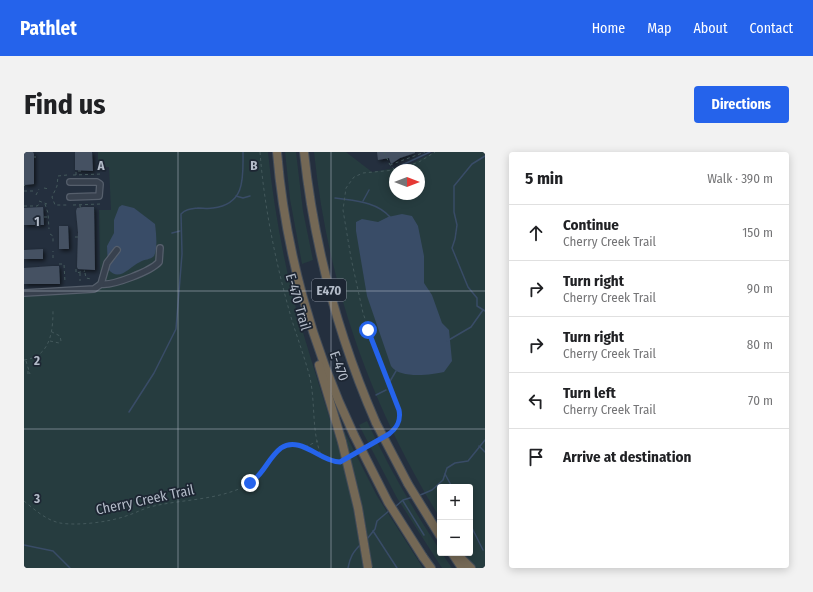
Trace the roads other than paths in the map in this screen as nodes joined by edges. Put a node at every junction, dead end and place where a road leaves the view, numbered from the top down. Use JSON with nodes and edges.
{"nodes":[{"id":1,"x":277,"y":152,"type":"edge"},
{"id":2,"x":304,"y":152,"type":"edge"},
{"id":3,"x":70,"y":182,"type":"dead end"},
{"id":4,"x":70,"y":197,"type":"dead end"},
{"id":5,"x":160,"y":248,"type":"dead end"},
{"id":6,"x":117,"y":250,"type":"dead end"},
{"id":7,"x":101,"y":284,"type":"junction"},
{"id":8,"x":24,"y":293,"type":"edge"},
{"id":9,"x":303,"y":297,"type":"junction"},
{"id":10,"x":437,"y":531,"type":"edge"},
{"id":11,"x":454,"y":556,"type":"edge"},
{"id":12,"x":459,"y":556,"type":"edge"},
{"id":13,"x":368,"y":568,"type":"edge"},
{"id":14,"x":431,"y":568,"type":"edge"},
{"id":15,"x":462,"y":568,"type":"edge"},
{"id":16,"x":471,"y":568,"type":"edge"}],
"edges":[{"from":1,"to":9,"type":"highway","name":"E-470","number":"E470"},
{"from":2,"to":10,"type":"highway","name":"E-470","number":"E470","bridge":true},
{"from":3,"to":4,"type":"lane"},
{"from":5,"to":7,"type":"lane"},
{"from":6,"to":7,"type":"lane"},
{"from":7,"to":8,"type":"lane"},
{"from":9,"to":13,"type":"highway","bridge":true},
{"from":9,"to":14,"type":"highway","name":"E-470","number":"E470","bridge":true},
{"from":11,"to":15,"type":"highway"},
{"from":12,"to":16,"type":"highway"}]}
